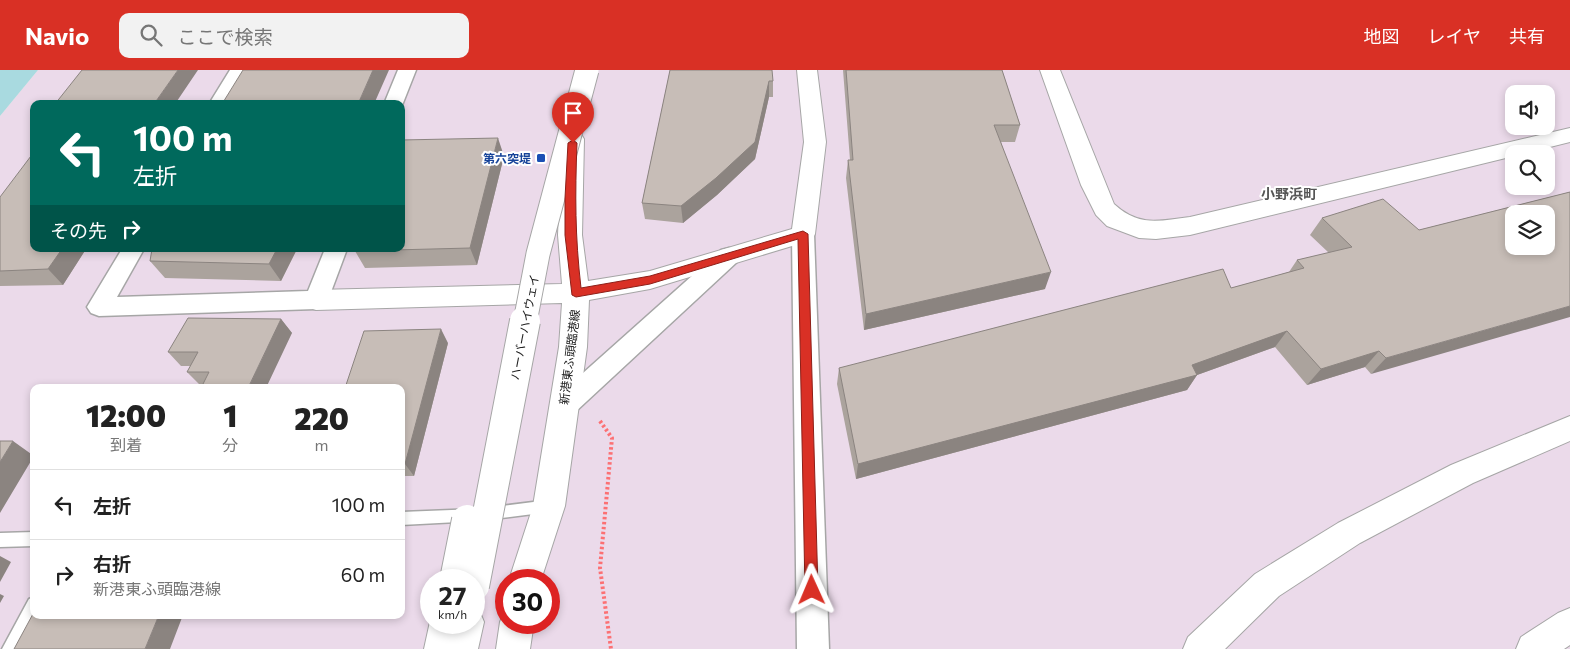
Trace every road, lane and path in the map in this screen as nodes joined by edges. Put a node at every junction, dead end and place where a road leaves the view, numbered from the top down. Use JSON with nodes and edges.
{"nodes":[{"id":1,"x":239,"y":70,"type":"edge"},
{"id":2,"x":408,"y":70,"type":"edge"},
{"id":3,"x":576,"y":70,"type":"edge"},
{"id":4,"x":588,"y":70,"type":"edge"},
{"id":5,"x":807,"y":70,"type":"edge"},
{"id":6,"x":1050,"y":70,"type":"edge"},
{"id":7,"x":221,"y":100,"type":"edge"},
{"id":8,"x":396,"y":100,"type":"edge"},
{"id":9,"x":1570,"y":135,"type":"edge"},
{"id":10,"x":803,"y":234,"type":"junction"},
{"id":11,"x":131,"y":252,"type":"edge"},
{"id":12,"x":335,"y":252,"type":"edge"},
{"id":13,"x":730,"y":256,"type":"junction"},
{"id":14,"x":576,"y":292,"type":"junction"},
{"id":15,"x":316,"y":300,"type":"junction"},
{"id":16,"x":564,"y":406,"type":"junction"},
{"id":17,"x":600,"y":421,"type":"dead end"},
{"id":18,"x":1570,"y":428,"type":"edge"},
{"id":19,"x":549,"y":506,"type":"junction"},
{"id":20,"x":405,"y":519,"type":"edge"},
{"id":21,"x":30,"y":539,"type":"edge"},
{"id":22,"x":0,"y":540,"type":"edge"},
{"id":23,"x":457,"y":569,"type":"edge"},
{"id":24,"x":477,"y":569,"type":"edge"},
{"id":25,"x":529,"y":569,"type":"edge"},
{"id":26,"x":30,"y":612,"type":"edge"},
{"id":27,"x":1570,"y":625,"type":"edge"},
{"id":28,"x":443,"y":634,"type":"edge"},
{"id":29,"x":465,"y":634,"type":"edge"},
{"id":30,"x":515,"y":634,"type":"edge"},
{"id":31,"x":10,"y":649,"type":"edge"},
{"id":32,"x":440,"y":649,"type":"edge"},
{"id":33,"x":462,"y":649,"type":"edge"},
{"id":34,"x":513,"y":649,"type":"edge"},
{"id":35,"x":611,"y":649,"type":"edge"},
{"id":36,"x":813,"y":649,"type":"edge"},
{"id":37,"x":1200,"y":649,"type":"edge"},
{"id":38,"x":1533,"y":649,"type":"edge"}],
"edges":[{"from":1,"to":7,"type":"street"},
{"from":2,"to":8,"type":"street"},
{"from":3,"to":14,"type":"street","name":"新港東ふ頭臨港線"},
{"from":3,"to":23,"type":"street","name":"ハーバーハイウェイ","bridge":true},
{"from":4,"to":24,"type":"street","name":"ハーバーハイウェイ","bridge":true},
{"from":5,"to":10,"type":"street"},
{"from":6,"to":9,"type":"street"},
{"from":10,"to":13,"type":"street"},
{"from":10,"to":36,"type":"street"},
{"from":11,"to":15,"type":"street"},
{"from":12,"to":15,"type":"street"},
{"from":13,"to":14,"type":"street"},
{"from":13,"to":16,"type":"street"},
{"from":14,"to":15,"type":"street"},
{"from":14,"to":16,"type":"street","name":"新港東ふ頭臨港線"},
{"from":16,"to":19,"type":"street","name":"新港東ふ頭臨港線"},
{"from":17,"to":35,"type":"path"},
{"from":18,"to":37,"type":"street"},
{"from":19,"to":20,"type":"lane"},
{"from":19,"to":25,"type":"street","name":"新港東ふ頭臨港線"},
{"from":21,"to":22,"type":"lane"},
{"from":26,"to":31,"type":"lane"},
{"from":27,"to":38,"type":"street"},
{"from":28,"to":32,"type":"street"},
{"from":29,"to":33,"type":"street"},
{"from":30,"to":34,"type":"street"}]}
